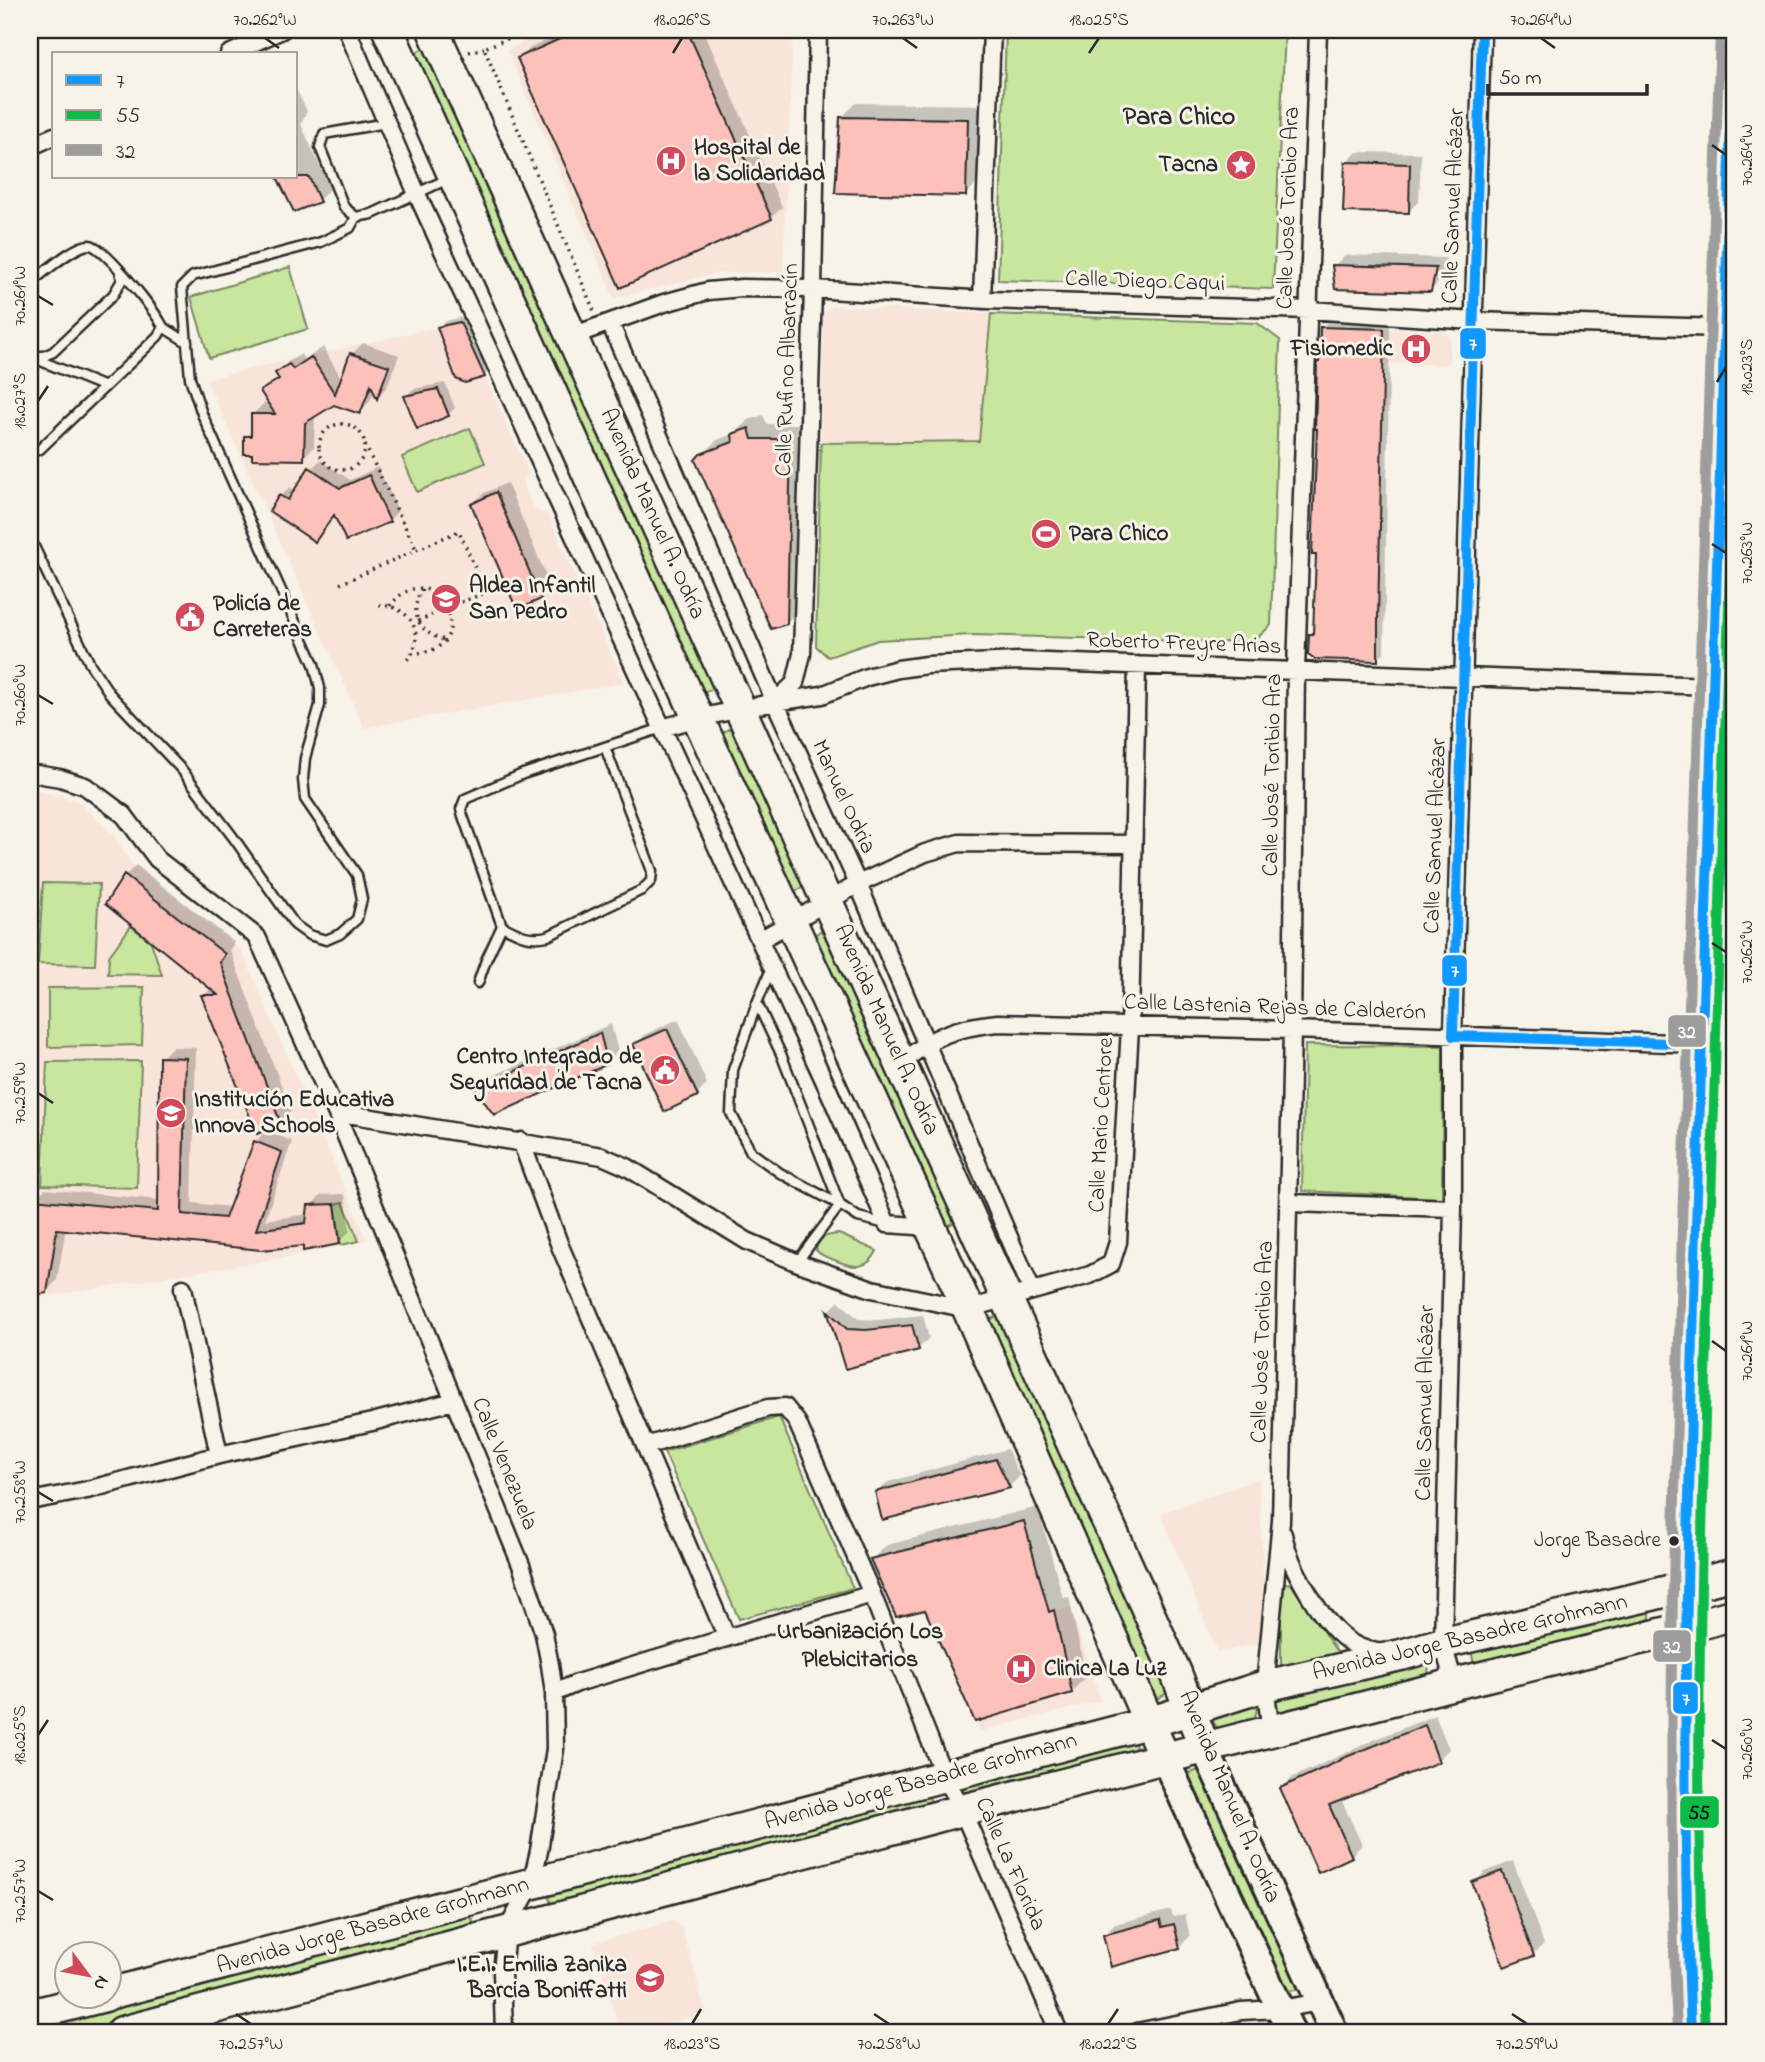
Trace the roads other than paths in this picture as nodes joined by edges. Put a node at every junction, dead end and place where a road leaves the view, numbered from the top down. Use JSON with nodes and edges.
{"nodes":[{"id":1,"x":282,"y":30,"type":"edge"},
{"id":2,"x":347,"y":30,"type":"edge"},
{"id":3,"x":388,"y":30,"type":"edge"},
{"id":4,"x":433,"y":30,"type":"edge"},
{"id":5,"x":818,"y":30,"type":"edge"},
{"id":6,"x":992,"y":30,"type":"edge"},
{"id":7,"x":1318,"y":30,"type":"edge"},
{"id":8,"x":1482,"y":30,"type":"edge"},
{"id":9,"x":1734,"y":30,"type":"edge"},
{"id":10,"x":233,"y":52,"type":"edge"},
{"id":11,"x":386,"y":123,"type":"junction"},
{"id":12,"x":52,"y":137,"type":"edge"},
{"id":13,"x":30,"y":147,"type":"edge"},
{"id":14,"x":454,"y":176,"type":"junction"},
{"id":15,"x":417,"y":194,"type":"junction"},
{"id":16,"x":356,"y":217,"type":"junction"},
{"id":17,"x":120,"y":271,"type":"junction"},
{"id":18,"x":30,"y":283,"type":"edge"},
{"id":19,"x":813,"y":289,"type":"junction"},
{"id":20,"x":138,"y":293,"type":"junction"},
{"id":21,"x":113,"y":295,"type":"junction"},
{"id":22,"x":982,"y":300,"type":"junction"},
{"id":23,"x":1309,"y":310,"type":"junction"},
{"id":24,"x":1474,"y":321,"type":"junction"},
{"id":25,"x":605,"y":325,"type":"junction"},
{"id":26,"x":163,"y":327,"type":"junction"},
{"id":27,"x":1730,"y":327,"type":"edge"},
{"id":28,"x":572,"y":336,"type":"junction"},
{"id":29,"x":187,"y":342,"type":"junction"},
{"id":30,"x":53,"y":352,"type":"junction"},
{"id":31,"x":30,"y":356,"type":"edge"},
{"id":32,"x":55,"y":366,"type":"junction"},
{"id":33,"x":105,"y":387,"type":"junction"},
{"id":34,"x":30,"y":452,"type":"edge"},
{"id":35,"x":30,"y":538,"type":"edge"},
{"id":36,"x":1137,"y":665,"type":"junction"},
{"id":37,"x":1296,"y":670,"type":"junction"},
{"id":38,"x":1463,"y":676,"type":"junction"},
{"id":39,"x":1712,"y":686,"type":"junction"},
{"id":40,"x":775,"y":702,"type":"junction"},
{"id":41,"x":740,"y":710,"type":"junction"},
{"id":42,"x":698,"y":718,"type":"junction"},
{"id":43,"x":662,"y":728,"type":"junction"},
{"id":44,"x":605,"y":747,"type":"junction"},
{"id":45,"x":30,"y":773,"type":"edge"},
{"id":46,"x":1133,"y":844,"type":"junction"},
{"id":47,"x":858,"y":884,"type":"junction"},
{"id":48,"x":828,"y":901,"type":"junction"},
{"id":49,"x":791,"y":922,"type":"junction"},
{"id":50,"x":502,"y":926,"type":"junction"},
{"id":51,"x":760,"y":940,"type":"junction"},
{"id":52,"x":772,"y":966,"type":"junction"},
{"id":53,"x":478,"y":983,"type":"dead end"},
{"id":54,"x":758,"y":1003,"type":"junction"},
{"id":55,"x":1130,"y":1027,"type":"junction"},
{"id":56,"x":1292,"y":1030,"type":"junction"},
{"id":57,"x":1453,"y":1036,"type":"junction"},
{"id":58,"x":925,"y":1043,"type":"junction"},
{"id":59,"x":1700,"y":1044,"type":"junction"},
{"id":60,"x":901,"y":1064,"type":"junction"},
{"id":61,"x":336,"y":1112,"type":"junction"},
{"id":62,"x":522,"y":1142,"type":"junction"},
{"id":63,"x":1289,"y":1203,"type":"junction"},
{"id":64,"x":840,"y":1205,"type":"junction"},
{"id":65,"x":1453,"y":1208,"type":"junction"},
{"id":66,"x":887,"y":1224,"type":"junction"},
{"id":67,"x":931,"y":1227,"type":"junction"},
{"id":68,"x":796,"y":1262,"type":"junction"},
{"id":69,"x":183,"y":1288,"type":"dead end"},
{"id":70,"x":1019,"y":1295,"type":"junction"},
{"id":71,"x":968,"y":1309,"type":"junction"},
{"id":72,"x":454,"y":1401,"type":"junction"},
{"id":73,"x":646,"y":1446,"type":"junction"},
{"id":74,"x":219,"y":1455,"type":"junction"},
{"id":75,"x":30,"y":1501,"type":"edge"},
{"id":76,"x":1281,"y":1521,"type":"junction"},
{"id":77,"x":1735,"y":1574,"type":"edge"},
{"id":78,"x":1686,"y":1587,"type":"junction"},
{"id":79,"x":872,"y":1594,"type":"junction"},
{"id":80,"x":1735,"y":1614,"type":"edge"},
{"id":81,"x":1685,"y":1628,"type":"junction"},
{"id":82,"x":727,"y":1638,"type":"junction"},
{"id":83,"x":1443,"y":1643,"type":"junction"},
{"id":84,"x":1401,"y":1655,"type":"junction"},
{"id":85,"x":1454,"y":1684,"type":"junction"},
{"id":86,"x":1265,"y":1686,"type":"junction"},
{"id":87,"x":554,"y":1693,"type":"junction"},
{"id":88,"x":1190,"y":1709,"type":"junction"},
{"id":89,"x":1148,"y":1723,"type":"junction"},
{"id":90,"x":1271,"y":1731,"type":"junction"},
{"id":91,"x":1205,"y":1749,"type":"junction"},
{"id":92,"x":1165,"y":1759,"type":"junction"},
{"id":93,"x":944,"y":1776,"type":"junction"},
{"id":94,"x":962,"y":1810,"type":"junction"},
{"id":95,"x":531,"y":1885,"type":"junction"},
{"id":96,"x":506,"y":1932,"type":"junction"},
{"id":97,"x":122,"y":1991,"type":"edge"},
{"id":98,"x":1320,"y":2001,"type":"junction"},
{"id":99,"x":52,"y":2009,"type":"edge"},
{"id":100,"x":30,"y":2015,"type":"edge"},
{"id":101,"x":1286,"y":2021,"type":"edge"},
{"id":102,"x":122,"y":2032,"type":"edge"},
{"id":103,"x":504,"y":2032,"type":"edge"},
{"id":104,"x":1059,"y":2032,"type":"edge"},
{"id":105,"x":1137,"y":2032,"type":"edge"},
{"id":106,"x":1334,"y":2032,"type":"edge"},
{"id":107,"x":1691,"y":2032,"type":"edge"}],
"edges":[{"from":1,"to":10,"type":"street"},
{"from":2,"to":11,"type":"street"},
{"from":3,"to":14,"type":"highway","name":"Avenida Manuel A. Odría"},
{"from":4,"to":28,"type":"highway","name":"Avenida Manuel A. Odría"},
{"from":5,"to":19,"type":"street","name":"Calle Rufino Albarracín"},
{"from":6,"to":22,"type":"street"},
{"from":7,"to":23,"type":"street","name":"Calle José Toribio Ara"},
{"from":8,"to":24,"type":"street","name":"Calle Samuel Alcázar"},
{"from":9,"to":27,"type":"main road"},
{"from":11,"to":15,"type":"street"},
{"from":11,"to":16,"type":"lane"},
{"from":12,"to":13,"type":"street"},
{"from":14,"to":15,"type":"lane"},
{"from":14,"to":42,"type":"highway","name":"Avenida Manuel A. Odría"},
{"from":15,"to":16,"type":"lane"},
{"from":15,"to":43,"type":"street"},
{"from":16,"to":29,"type":"lane"},
{"from":17,"to":18,"type":"lane"},
{"from":17,"to":20,"type":"lane"},
{"from":17,"to":21,"type":"lane"},
{"from":19,"to":22,"type":"street","name":"Calle Diego Caqui"},
{"from":19,"to":25,"type":"street","name":"Calle Diego Caqui"},
{"from":19,"to":40,"type":"street","name":"Calle Rufino Albarracín"},
{"from":20,"to":21,"type":"lane"},
{"from":20,"to":26,"type":"lane"},
{"from":21,"to":30,"type":"lane"},
{"from":22,"to":23,"type":"street","name":"Calle Diego Caqui"},
{"from":23,"to":24,"type":"street","name":"Calle Diego Caqui"},
{"from":23,"to":37,"type":"street","name":"Calle José Toribio Ara"},
{"from":24,"to":27,"type":"street","name":"Calle Diego Caqui"},
{"from":24,"to":38,"type":"street","name":"Calle Samuel Alcázar"},
{"from":25,"to":28,"type":"street","name":"Calle Diego Caqui"},
{"from":25,"to":40,"type":"street","name":"Manuel Odria"},
{"from":26,"to":29,"type":"lane"},
{"from":26,"to":33,"type":"lane"},
{"from":27,"to":39,"type":"main road"},
{"from":28,"to":41,"type":"highway","name":"Avenida Manuel A. Odría"},
{"from":29,"to":35,"type":"lane"},
{"from":30,"to":31,"type":"lane"},
{"from":30,"to":32,"type":"lane"},
{"from":31,"to":32,"type":"lane"},
{"from":32,"to":33,"type":"lane"},
{"from":33,"to":34,"type":"lane"},
{"from":36,"to":37,"type":"street","name":"Roberto Freyre Arias"},
{"from":36,"to":40,"type":"street","name":"Roberto Freyre Arias"},
{"from":36,"to":46,"type":"street","name":"Calle Mario Centore"},
{"from":37,"to":38,"type":"street","name":"Roberto Freyre Arias"},
{"from":37,"to":56,"type":"street","name":"Calle José Toribio Ara"},
{"from":38,"to":39,"type":"street","name":"Roberto Freyre Arias"},
{"from":38,"to":57,"type":"street","name":"Calle Samuel Alcázar"},
{"from":39,"to":59,"type":"main road"},
{"from":40,"to":41,"type":"street","name":"Roberto Freyre Arias"},
{"from":40,"to":47,"type":"street","name":"Manuel Odria"},
{"from":41,"to":42,"type":"street","name":"Roberto Freyre Arias"},
{"from":41,"to":48,"type":"highway","name":"Avenida Manuel A. Odría"},
{"from":42,"to":43,"type":"street","name":"Roberto Freyre Arias"},
{"from":42,"to":49,"type":"highway","name":"Avenida Manuel A. Odría"},
{"from":43,"to":44,"type":"lane"},
{"from":43,"to":51,"type":"street"},
{"from":44,"to":50,"type":"lane"},
{"from":44,"to":50,"type":"lane"},
{"from":45,"to":61,"type":"street","name":"Calle Venezuela"},
{"from":46,"to":47,"type":"street"},
{"from":46,"to":55,"type":"street","name":"Calle Mario Centore"},
{"from":47,"to":48,"type":"street"},
{"from":47,"to":58,"type":"street","name":"Manuel Odria"},
{"from":48,"to":49,"type":"street"},
{"from":48,"to":60,"type":"highway","name":"Avenida Manuel A. Odría"},
{"from":49,"to":51,"type":"street"},
{"from":49,"to":67,"type":"highway","name":"Avenida Manuel A. Odría"},
{"from":50,"to":53,"type":"lane"},
{"from":51,"to":52,"type":"street"},
{"from":52,"to":54,"type":"lane"},
{"from":52,"to":66,"type":"street"},
{"from":54,"to":64,"type":"lane"},
{"from":54,"to":64,"type":"lane"},
{"from":55,"to":56,"type":"street","name":"Calle Lastenia Rejas de Calderón"},
{"from":55,"to":58,"type":"street","name":"Calle Lastenia Rejas de Calderón"},
{"from":55,"to":70,"type":"street","name":"Calle Mario Centore"},
{"from":56,"to":57,"type":"street","name":"Calle Lastenia Rejas de Calderón"},
{"from":56,"to":63,"type":"street","name":"Calle José Toribio Ara"},
{"from":57,"to":59,"type":"street","name":"Calle Lastenia Rejas de Calderón"},
{"from":57,"to":65,"type":"street","name":"Calle Samuel Alcázar"},
{"from":58,"to":60,"type":"street","name":"Calle Lastenia Rejas de Calderón"},
{"from":58,"to":70,"type":"street","name":"Manuel Odria"},
{"from":59,"to":78,"type":"main road"},
{"from":60,"to":70,"type":"highway","name":"Avenida Manuel A. Odría"},
{"from":61,"to":62,"type":"street"},
{"from":61,"to":72,"type":"street","name":"Calle Venezuela"},
{"from":62,"to":68,"type":"street"},
{"from":62,"to":73,"type":"street"},
{"from":63,"to":65,"type":"street"},
{"from":63,"to":76,"type":"street","name":"Calle José Toribio Ara"},
{"from":64,"to":66,"type":"lane"},
{"from":64,"to":68,"type":"lane"},
{"from":65,"to":83,"type":"street","name":"Calle Samuel Alcázar"},
{"from":66,"to":67,"type":"street"},
{"from":67,"to":71,"type":"highway","name":"Avenida Manuel A. Odría"},
{"from":68,"to":71,"type":"street"},
{"from":69,"to":74,"type":"street"},
{"from":70,"to":71,"type":"street"},
{"from":70,"to":88,"type":"highway","name":"Avenida Manuel A. Odría"},
{"from":71,"to":89,"type":"highway","name":"Avenida Manuel A. Odría"},
{"from":72,"to":74,"type":"street"},
{"from":72,"to":87,"type":"street","name":"Calle Venezuela"},
{"from":73,"to":79,"type":"street","name":"Calle La Florida"},
{"from":73,"to":82,"type":"street"},
{"from":74,"to":75,"type":"street"},
{"from":76,"to":84,"type":"street","name":"Calle José Toribio Ara"},
{"from":76,"to":86,"type":"street","name":"Calle José Toribio Ara"},
{"from":77,"to":78,"type":"highway","name":"Avenida Jorge Basadre Grohmann"},
{"from":78,"to":81,"type":"main road"},
{"from":78,"to":83,"type":"highway","name":"Avenida Jorge Basadre Grohmann"},
{"from":79,"to":82,"type":"street"},
{"from":79,"to":93,"type":"street","name":"Calle La Florida"},
{"from":80,"to":81,"type":"highway","name":"Avenida Jorge Basadre Grohmann"},
{"from":81,"to":85,"type":"highway","name":"Avenida Jorge Basadre Grohmann"},
{"from":81,"to":107,"type":"main road"},
{"from":82,"to":87,"type":"street"},
{"from":83,"to":84,"type":"highway","name":"Avenida Jorge Basadre Grohmann"},
{"from":83,"to":85,"type":"street","name":"Calle Samuel Alcázar"},
{"from":84,"to":86,"type":"highway","name":"Avenida Jorge Basadre Grohmann"},
{"from":85,"to":90,"type":"highway","name":"Avenida Jorge Basadre Grohmann"},
{"from":86,"to":88,"type":"highway","name":"Avenida Jorge Basadre Grohmann"},
{"from":86,"to":90,"type":"street","name":"Calle José Toribio Ara"},
{"from":87,"to":95,"type":"street","name":"Calle Venezuela"},
{"from":88,"to":89,"type":"highway","name":"Avenida Jorge Basadre Grohmann"},
{"from":88,"to":91,"type":"highway","name":"Avenida Manuel A. Odría"},
{"from":89,"to":92,"type":"highway","name":"Avenida Manuel A. Odría"},
{"from":89,"to":93,"type":"highway","name":"Avenida Jorge Basadre Grohmann"},
{"from":90,"to":91,"type":"highway","name":"Avenida Jorge Basadre Grohmann"},
{"from":91,"to":92,"type":"highway","name":"Avenida Jorge Basadre Grohmann"},
{"from":91,"to":98,"type":"main road","name":"Avenida Manuel A. Odría"},
{"from":92,"to":94,"type":"highway","name":"Avenida Jorge Basadre Grohmann"},
{"from":92,"to":101,"type":"main road","name":"Avenida Manuel A. Odría"},
{"from":93,"to":94,"type":"street","name":"Calle La Florida"},
{"from":93,"to":95,"type":"highway","name":"Avenida Jorge Basadre Grohmann"},
{"from":94,"to":96,"type":"highway","name":"Avenida Jorge Basadre Grohmann"},
{"from":94,"to":104,"type":"street","name":"Calle La Florida"},
{"from":95,"to":96,"type":"street","name":"Calle Venezuela"},
{"from":95,"to":97,"type":"highway","name":"Avenida Jorge Basadre Grohmann"},
{"from":96,"to":102,"type":"highway","name":"Avenida Jorge Basadre Grohmann"},
{"from":96,"to":103,"type":"street","name":"Calle Venezuela"},
{"from":98,"to":101,"type":"street"},
{"from":98,"to":106,"type":"main road","name":"Avenida Manuel A. Odría"},
{"from":99,"to":100,"type":"highway","name":"Avenida Jorge Basadre Grohmann"},
{"from":101,"to":105,"type":"street"}]}
